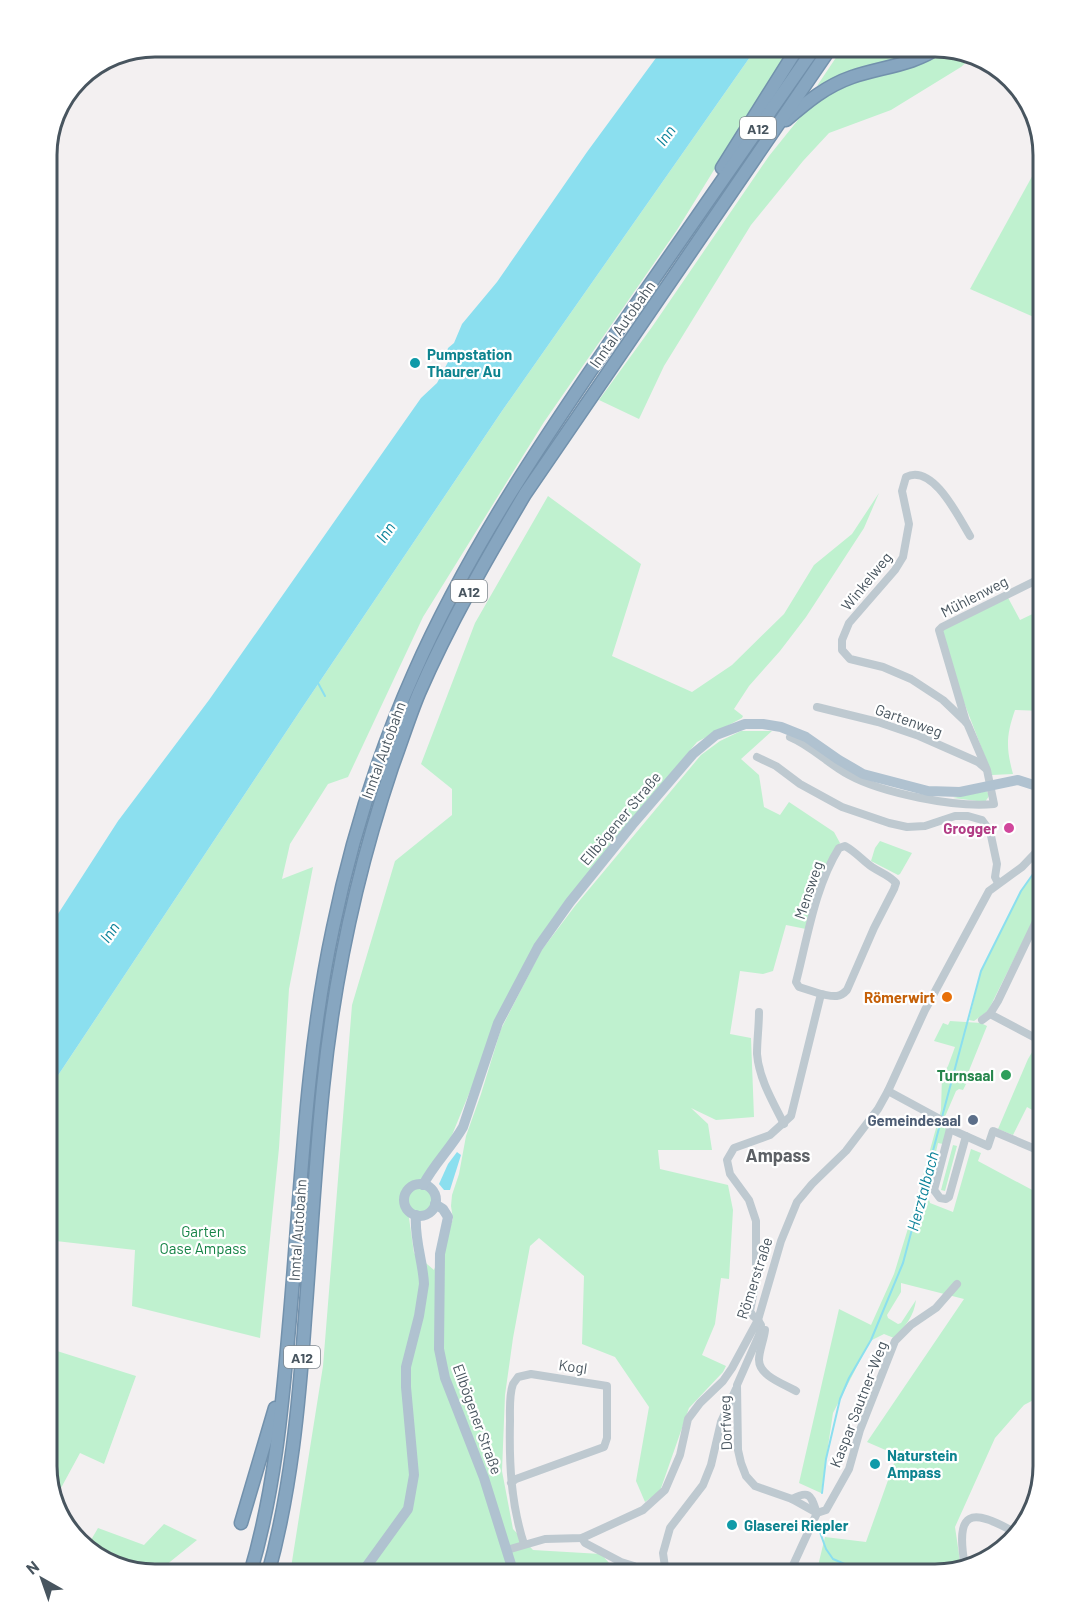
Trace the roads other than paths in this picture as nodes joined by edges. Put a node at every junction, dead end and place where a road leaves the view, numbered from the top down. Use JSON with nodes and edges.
{"nodes":[{"id":1,"x":792,"y":57,"type":"edge"},
{"id":2,"x":808,"y":57,"type":"edge"},
{"id":3,"x":824,"y":57,"type":"edge"},
{"id":4,"x":920,"y":57,"type":"edge"},
{"id":5,"x":772,"y":132,"type":"junction"},
{"id":6,"x":702,"y":209,"type":"junction"},
{"id":7,"x":970,"y":536,"type":"dead end"},
{"id":8,"x":1033,"y":582,"type":"edge"},
{"id":9,"x":817,"y":707,"type":"dead end"},
{"id":10,"x":967,"y":723,"type":"junction"},
{"id":11,"x":790,"y":737,"type":"dead end"},
{"id":12,"x":757,"y":758,"type":"dead end"},
{"id":13,"x":987,"y":770,"type":"junction"},
{"id":14,"x":991,"y":785,"type":"junction"},
{"id":15,"x":1033,"y":785,"type":"edge"},
{"id":16,"x":1033,"y":856,"type":"edge"},
{"id":17,"x":998,"y":883,"type":"junction"},
{"id":18,"x":1033,"y":938,"type":"edge"},
{"id":19,"x":821,"y":994,"type":"junction"},
{"id":20,"x":759,"y":1012,"type":"dead end"},
{"id":21,"x":1033,"y":1037,"type":"edge"},
{"id":22,"x":888,"y":1091,"type":"junction"},
{"id":23,"x":784,"y":1124,"type":"junction"},
{"id":24,"x":950,"y":1129,"type":"junction"},
{"id":25,"x":966,"y":1136,"type":"junction"},
{"id":26,"x":1033,"y":1148,"type":"edge"},
{"id":27,"x":423,"y":1185,"type":"junction"},
{"id":28,"x":435,"y":1204,"type":"junction"},
{"id":29,"x":416,"y":1215,"type":"junction"},
{"id":30,"x":957,"y":1284,"type":"dead end"},
{"id":31,"x":760,"y":1323,"type":"junction"},
{"id":32,"x":285,"y":1376,"type":"junction"},
{"id":33,"x":737,"y":1385,"type":"junction"},
{"id":34,"x":796,"y":1391,"type":"dead end"},
{"id":35,"x":511,"y":1482,"type":"junction"},
{"id":36,"x":818,"y":1513,"type":"junction"},
{"id":37,"x":241,"y":1523,"type":"dead end"},
{"id":38,"x":1009,"y":1530,"type":"edge"},
{"id":39,"x":582,"y":1538,"type":"junction"},
{"id":40,"x":524,"y":1544,"type":"junction"},
{"id":41,"x":507,"y":1550,"type":"junction"},
{"id":42,"x":964,"y":1560,"type":"edge"},
{"id":43,"x":253,"y":1564,"type":"edge"},
{"id":44,"x":271,"y":1564,"type":"edge"},
{"id":45,"x":368,"y":1564,"type":"edge"},
{"id":46,"x":511,"y":1564,"type":"edge"},
{"id":47,"x":628,"y":1564,"type":"edge"},
{"id":48,"x":665,"y":1564,"type":"edge"},
{"id":49,"x":794,"y":1564,"type":"edge"}],
"edges":[{"from":1,"to":6,"type":"highway"},
{"from":2,"to":6,"type":"highway","name":"Inntal Autobahn","number":"A12"},
{"from":3,"to":5,"type":"highway","name":"Inntal Autobahn","number":"A12"},
{"from":4,"to":5,"type":"highway"},
{"from":5,"to":44,"type":"highway","name":"Inntal Autobahn","number":"A12"},
{"from":6,"to":32,"type":"highway","name":"Inntal Autobahn","number":"A12"},
{"from":7,"to":10,"type":"street","name":"Winkelweg"},
{"from":8,"to":10,"type":"street","name":"Mühlenweg"},
{"from":9,"to":13,"type":"street","name":"Gartenweg"},
{"from":10,"to":13,"type":"street","name":"Winkelweg"},
{"from":11,"to":14,"type":"street"},
{"from":12,"to":17,"type":"street"},
{"from":13,"to":14,"type":"street","name":"Winkelweg"},
{"from":14,"to":15,"type":"main road"},
{"from":14,"to":27,"type":"main road","name":"Ellbögener Straße"},
{"from":16,"to":17,"type":"street","name":"Römerstraße"},
{"from":17,"to":22,"type":"street","name":"Römerstraße"},
{"from":18,"to":21,"type":"street"},
{"from":19,"to":19,"type":"street","name":"Mensweg"},
{"from":19,"to":23,"type":"street"},
{"from":20,"to":23,"type":"street"},
{"from":22,"to":24,"type":"street"},
{"from":22,"to":31,"type":"street","name":"Römerstraße"},
{"from":23,"to":31,"type":"street"},
{"from":24,"to":25,"type":"street"},
{"from":24,"to":25,"type":"street"},
{"from":25,"to":26,"type":"street"},
{"from":27,"to":28,"type":"main road"},
{"from":27,"to":29,"type":"main road"},
{"from":28,"to":29,"type":"main road"},
{"from":28,"to":41,"type":"main road","name":"Ellbögener Straße"},
{"from":29,"to":45,"type":"main road"},
{"from":30,"to":36,"type":"street","name":"Kaspar Sautner-Weg"},
{"from":31,"to":33,"type":"street","name":"Dorfweg"},
{"from":31,"to":34,"type":"street"},
{"from":31,"to":39,"type":"street","name":"Römerstraße"},
{"from":32,"to":37,"type":"highway"},
{"from":32,"to":43,"type":"highway","name":"Inntal Autobahn","number":"A12"},
{"from":33,"to":36,"type":"street","name":"Dorfweg"},
{"from":33,"to":48,"type":"street"},
{"from":35,"to":35,"type":"street","name":"Kogl"},
{"from":35,"to":40,"type":"street","name":"Kogl"},
{"from":36,"to":49,"type":"street"},
{"from":38,"to":42,"type":"street"},
{"from":39,"to":40,"type":"street","name":"Römerstraße"},
{"from":39,"to":47,"type":"street"},
{"from":40,"to":41,"type":"street","name":"Römerstraße"},
{"from":41,"to":46,"type":"main road","name":"Ellbögener Straße"}]}
